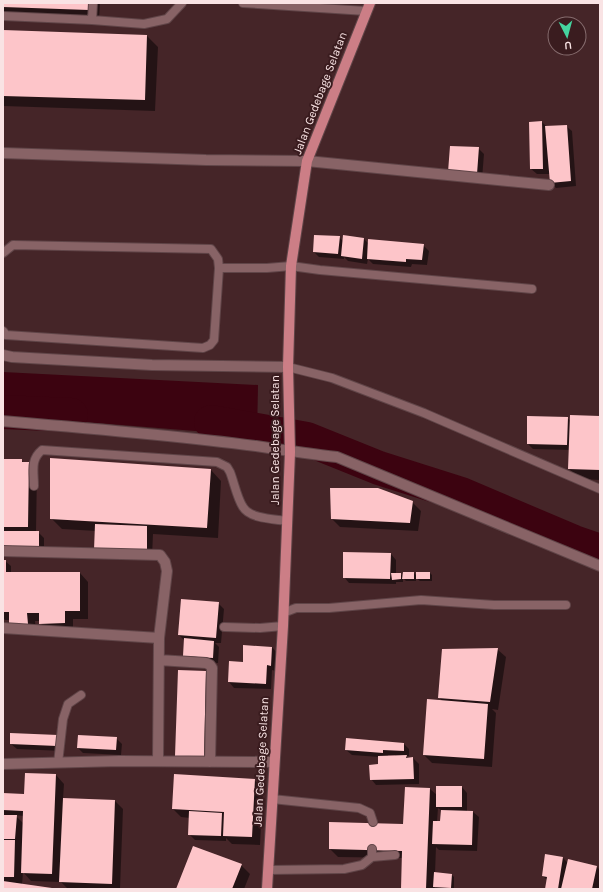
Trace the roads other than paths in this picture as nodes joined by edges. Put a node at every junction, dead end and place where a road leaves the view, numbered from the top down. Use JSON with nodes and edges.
{"nodes":[{"id":1,"x":93,"y":3,"type":"edge"},
{"id":2,"x":182,"y":3,"type":"edge"},
{"id":3,"x":243,"y":3,"type":"edge"},
{"id":4,"x":368,"y":7,"type":"edge"},
{"id":5,"x":3,"y":16,"type":"edge"},
{"id":6,"x":92,"y":20,"type":"junction"},
{"id":7,"x":3,"y":153,"type":"edge"},
{"id":8,"x":307,"y":161,"type":"junction"},
{"id":9,"x":549,"y":185,"type":"dead end"},
{"id":10,"x":3,"y":253,"type":"edge"},
{"id":11,"x":291,"y":266,"type":"junction"},
{"id":12,"x":219,"y":268,"type":"junction"},
{"id":13,"x":532,"y":289,"type":"dead end"},
{"id":14,"x":3,"y":331,"type":"edge"},
{"id":15,"x":3,"y":355,"type":"edge"},
{"id":16,"x":288,"y":367,"type":"junction"},
{"id":17,"x":3,"y":421,"type":"edge"},
{"id":18,"x":290,"y":449,"type":"junction"},
{"id":19,"x":34,"y":486,"type":"dead end"},
{"id":20,"x":600,"y":489,"type":"edge"},
{"id":21,"x":287,"y":521,"type":"junction"},
{"id":22,"x":3,"y":551,"type":"edge"},
{"id":23,"x":600,"y":566,"type":"edge"},
{"id":24,"x":566,"y":605,"type":"dead end"},
{"id":25,"x":283,"y":613,"type":"junction"},
{"id":26,"x":283,"y":626,"type":"junction"},
{"id":27,"x":224,"y":627,"type":"dead end"},
{"id":28,"x":3,"y":628,"type":"edge"},
{"id":29,"x":159,"y":638,"type":"junction"},
{"id":30,"x":159,"y":660,"type":"junction"},
{"id":31,"x":81,"y":695,"type":"dead end"},
{"id":32,"x":158,"y":761,"type":"junction"},
{"id":33,"x":210,"y":762,"type":"junction"},
{"id":34,"x":274,"y":762,"type":"junction"},
{"id":35,"x":58,"y":763,"type":"junction"},
{"id":36,"x":3,"y":764,"type":"edge"},
{"id":37,"x":272,"y":799,"type":"junction"},
{"id":38,"x":373,"y":822,"type":"dead end"},
{"id":39,"x":395,"y":855,"type":"dead end"},
{"id":40,"x":268,"y":870,"type":"junction"},
{"id":41,"x":267,"y":889,"type":"edge"}],
"edges":[{"from":1,"to":6,"type":"lane"},
{"from":2,"to":6,"type":"lane"},
{"from":3,"to":4,"type":"lane"},
{"from":4,"to":8,"type":"main road","name":"Jalan Gedebage Selatan"},
{"from":5,"to":6,"type":"lane"},
{"from":7,"to":8,"type":"street"},
{"from":8,"to":9,"type":"street"},
{"from":8,"to":11,"type":"main road","name":"Jalan Gedebage Selatan"},
{"from":10,"to":12,"type":"lane"},
{"from":11,"to":12,"type":"lane"},
{"from":11,"to":13,"type":"lane"},
{"from":11,"to":16,"type":"main road","name":"Jalan Gedebage Selatan"},
{"from":12,"to":14,"type":"lane"},
{"from":15,"to":16,"type":"street"},
{"from":16,"to":18,"type":"main road","name":"Jalan Gedebage Selatan"},
{"from":16,"to":20,"type":"lane"},
{"from":17,"to":18,"type":"street"},
{"from":18,"to":21,"type":"main road","name":"Jalan Gedebage Selatan"},
{"from":18,"to":23,"type":"street"},
{"from":19,"to":21,"type":"lane"},
{"from":21,"to":25,"type":"main road","name":"Jalan Gedebage Selatan"},
{"from":22,"to":29,"type":"street"},
{"from":24,"to":25,"type":"lane"},
{"from":25,"to":26,"type":"main road","name":"Jalan Gedebage Selatan"},
{"from":26,"to":27,"type":"lane"},
{"from":26,"to":34,"type":"main road","name":"Jalan Gedebage Selatan"},
{"from":28,"to":29,"type":"street"},
{"from":29,"to":30,"type":"street"},
{"from":30,"to":32,"type":"street"},
{"from":30,"to":33,"type":"street"},
{"from":31,"to":35,"type":"lane"},
{"from":32,"to":33,"type":"street"},
{"from":32,"to":35,"type":"street"},
{"from":33,"to":34,"type":"street"},
{"from":34,"to":37,"type":"main road","name":"Jalan Gedebage Selatan"},
{"from":35,"to":36,"type":"street"},
{"from":37,"to":38,"type":"lane"},
{"from":37,"to":40,"type":"main road","name":"Jalan Gedebage Selatan"},
{"from":39,"to":40,"type":"lane"},
{"from":40,"to":41,"type":"main road","name":"Jalan Gedebage Selatan"}]}
